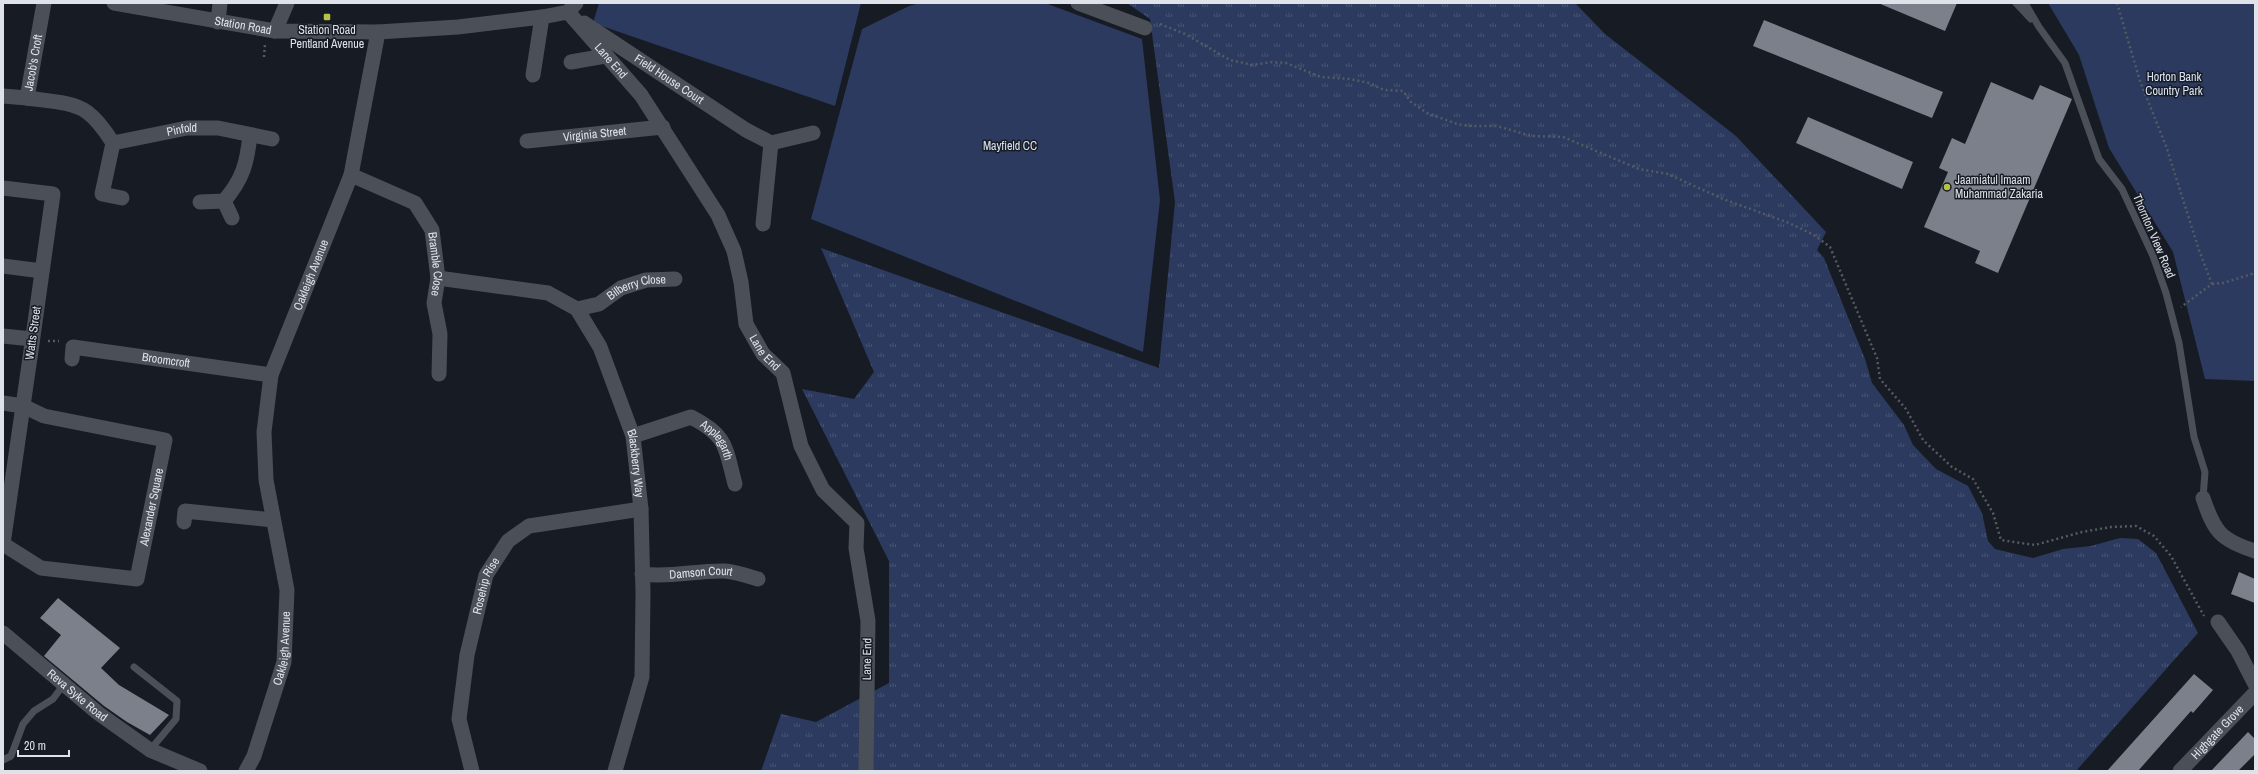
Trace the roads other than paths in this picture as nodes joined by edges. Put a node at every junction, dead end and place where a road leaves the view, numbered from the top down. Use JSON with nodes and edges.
{"nodes":[{"id":1,"x":44,"y":3,"type":"edge"},
{"id":2,"x":114,"y":3,"type":"edge"},
{"id":3,"x":220,"y":3,"type":"edge"},
{"id":4,"x":287,"y":3,"type":"edge"},
{"id":5,"x":1078,"y":3,"type":"edge"},
{"id":6,"x":2016,"y":3,"type":"edge"},
{"id":7,"x":2025,"y":3,"type":"edge"},
{"id":8,"x":572,"y":8,"type":"edge"},
{"id":9,"x":542,"y":17,"type":"junction"},
{"id":10,"x":218,"y":22,"type":"junction"},
{"id":11,"x":2039,"y":27,"type":"junction"},
{"id":12,"x":1145,"y":28,"type":"road end"},
{"id":13,"x":275,"y":31,"type":"junction"},
{"id":14,"x":378,"y":32,"type":"junction"},
{"id":15,"x":605,"y":56,"type":"junction"},
{"id":16,"x":571,"y":62,"type":"dead end"},
{"id":17,"x":533,"y":75,"type":"dead end"},
{"id":18,"x":3,"y":96,"type":"edge"},
{"id":19,"x":27,"y":98,"type":"junction"},
{"id":20,"x":664,"y":127,"type":"junction"},
{"id":21,"x":813,"y":133,"type":"dead end"},
{"id":22,"x":250,"y":135,"type":"junction"},
{"id":23,"x":272,"y":139,"type":"dead end"},
{"id":24,"x":527,"y":141,"type":"dead end"},
{"id":25,"x":113,"y":143,"type":"junction"},
{"id":26,"x":771,"y":143,"type":"junction"},
{"id":27,"x":351,"y":175,"type":"junction"},
{"id":28,"x":3,"y":188,"type":"edge"},
{"id":29,"x":122,"y":198,"type":"dead end"},
{"id":30,"x":224,"y":201,"type":"junction"},
{"id":31,"x":200,"y":202,"type":"dead end"},
{"id":32,"x":232,"y":218,"type":"dead end"},
{"id":33,"x":763,"y":224,"type":"dead end"},
{"id":34,"x":3,"y":266,"type":"edge"},
{"id":35,"x":42,"y":271,"type":"junction"},
{"id":36,"x":438,"y":278,"type":"junction"},
{"id":37,"x":675,"y":279,"type":"dead end"},
{"id":38,"x":577,"y":309,"type":"junction"},
{"id":39,"x":3,"y":336,"type":"edge"},
{"id":40,"x":32,"y":339,"type":"junction"},
{"id":41,"x":72,"y":353,"type":"road end"},
{"id":42,"x":439,"y":374,"type":"dead end"},
{"id":43,"x":271,"y":375,"type":"junction"},
{"id":44,"x":3,"y":403,"type":"edge"},
{"id":45,"x":23,"y":406,"type":"junction"},
{"id":46,"x":633,"y":436,"type":"junction"},
{"id":47,"x":8,"y":471,"type":"edge"},
{"id":48,"x":735,"y":484,"type":"dead end"},
{"id":49,"x":2203,"y":498,"type":"joint"},
{"id":50,"x":641,"y":510,"type":"junction"},
{"id":51,"x":273,"y":520,"type":"junction"},
{"id":52,"x":184,"y":522,"type":"dead end"},
{"id":53,"x":3,"y":544,"type":"edge"},
{"id":54,"x":2255,"y":551,"type":"edge"},
{"id":55,"x":642,"y":574,"type":"junction"},
{"id":56,"x":758,"y":579,"type":"dead end"},
{"id":57,"x":2218,"y":622,"type":"road end"},
{"id":58,"x":3,"y":633,"type":"edge"},
{"id":59,"x":134,"y":667,"type":"dead end"},
{"id":60,"x":64,"y":684,"type":"junction"},
{"id":61,"x":2255,"y":684,"type":"edge"},
{"id":62,"x":2255,"y":693,"type":"edge"},
{"id":63,"x":150,"y":750,"type":"junction"},
{"id":64,"x":3,"y":760,"type":"edge"},
{"id":65,"x":200,"y":771,"type":"edge"},
{"id":66,"x":246,"y":771,"type":"edge"},
{"id":67,"x":472,"y":771,"type":"edge"},
{"id":68,"x":615,"y":771,"type":"edge"},
{"id":69,"x":866,"y":771,"type":"edge"},
{"id":70,"x":2180,"y":771,"type":"edge"}],
"edges":[{"from":1,"to":19,"type":"street","name":"Jacob's Croft"},
{"from":2,"to":10,"type":"street","name":"Station Road"},
{"from":3,"to":10,"type":"street"},
{"from":4,"to":13,"type":"street"},
{"from":5,"to":12,"type":"street"},
{"from":6,"to":11,"type":"lane"},
{"from":7,"to":11,"type":"lane","name":"Thornton View Road"},
{"from":8,"to":9,"type":"street","name":"Station Road"},
{"from":8,"to":15,"type":"street","name":"Lane End"},
{"from":8,"to":26,"type":"street","name":"Field House Court"},
{"from":9,"to":14,"type":"street","name":"Station Road"},
{"from":9,"to":17,"type":"street"},
{"from":10,"to":13,"type":"street","name":"Station Road"},
{"from":11,"to":49,"type":"lane","name":"Thornton View Road"},
{"from":13,"to":14,"type":"street","name":"Station Road"},
{"from":14,"to":27,"type":"street","name":"Oakleigh Avenue"},
{"from":15,"to":16,"type":"street"},
{"from":15,"to":20,"type":"street","name":"Lane End"},
{"from":18,"to":19,"type":"street","name":"Jacob's Croft"},
{"from":19,"to":25,"type":"street"},
{"from":20,"to":24,"type":"street","name":"Virginia Street"},
{"from":20,"to":69,"type":"street","name":"Lane End"},
{"from":21,"to":26,"type":"street"},
{"from":22,"to":23,"type":"street","name":"Pinfold"},
{"from":22,"to":25,"type":"street","name":"Pinfold"},
{"from":22,"to":30,"type":"street"},
{"from":25,"to":29,"type":"street"},
{"from":26,"to":33,"type":"street"},
{"from":27,"to":36,"type":"street","name":"Bramble Close"},
{"from":27,"to":43,"type":"street","name":"Oakleigh Avenue"},
{"from":28,"to":35,"type":"street","name":"Watts Street"},
{"from":30,"to":31,"type":"street"},
{"from":30,"to":32,"type":"street"},
{"from":34,"to":35,"type":"street"},
{"from":35,"to":40,"type":"street","name":"Watts Street"},
{"from":36,"to":38,"type":"street"},
{"from":36,"to":42,"type":"street","name":"Bramble Close"},
{"from":37,"to":38,"type":"street","name":"Bilberry Close"},
{"from":38,"to":46,"type":"street","name":"Blackberry Way"},
{"from":39,"to":40,"type":"street"},
{"from":40,"to":45,"type":"street","name":"Watts Street"},
{"from":41,"to":43,"type":"street","name":"Broomcroft"},
{"from":43,"to":51,"type":"street","name":"Oakleigh Avenue"},
{"from":44,"to":45,"type":"street"},
{"from":45,"to":47,"type":"street","name":"Watts Street"},
{"from":45,"to":53,"type":"street","name":"Alexander Square"},
{"from":46,"to":48,"type":"street","name":"Applegarth"},
{"from":46,"to":50,"type":"street","name":"Blackberry Way"},
{"from":47,"to":53,"type":"street","name":"Watts Street"},
{"from":49,"to":54,"type":"street"},
{"from":50,"to":55,"type":"street","name":"Blackberry Way"},
{"from":50,"to":67,"type":"street","name":"Rosehip Rise"},
{"from":51,"to":52,"type":"street"},
{"from":51,"to":66,"type":"street","name":"Oakleigh Avenue"},
{"from":55,"to":56,"type":"street","name":"Damson Court"},
{"from":55,"to":68,"type":"street","name":"Blackberry Way"},
{"from":57,"to":61,"type":"street"},
{"from":58,"to":60,"type":"street","name":"Reva Syke Road"},
{"from":59,"to":63,"type":"lane"},
{"from":60,"to":63,"type":"street","name":"Reva Syke Road"},
{"from":60,"to":64,"type":"lane"},
{"from":62,"to":70,"type":"street","name":"Highgate Grove"},
{"from":63,"to":65,"type":"street","name":"Reva Syke Road"}]}
